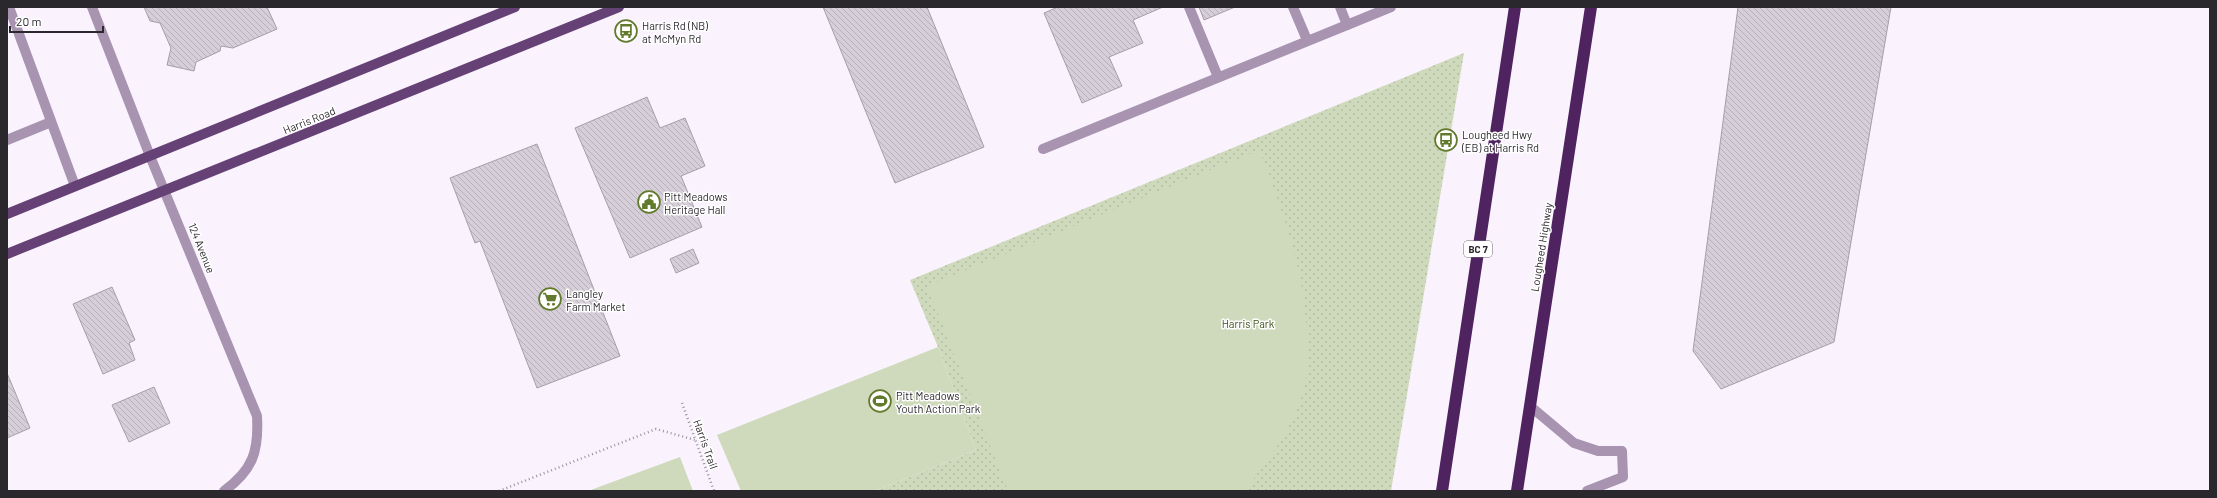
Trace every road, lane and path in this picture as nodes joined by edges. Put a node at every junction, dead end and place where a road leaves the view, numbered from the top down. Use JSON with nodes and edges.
{"nodes":[{"id":1,"x":9,"y":7,"type":"edge"},
{"id":2,"x":92,"y":7,"type":"edge"},
{"id":3,"x":515,"y":7,"type":"edge"},
{"id":4,"x":619,"y":7,"type":"edge"},
{"id":5,"x":1189,"y":7,"type":"edge"},
{"id":6,"x":1293,"y":7,"type":"edge"},
{"id":7,"x":1340,"y":7,"type":"edge"},
{"id":8,"x":1391,"y":7,"type":"edge"},
{"id":9,"x":1514,"y":7,"type":"edge"},
{"id":10,"x":1591,"y":7,"type":"edge"},
{"id":11,"x":1347,"y":25,"type":"junction"},
{"id":12,"x":1307,"y":40,"type":"junction"},
{"id":13,"x":1218,"y":77,"type":"junction"},
{"id":14,"x":51,"y":122,"type":"junction"},
{"id":15,"x":7,"y":140,"type":"edge"},
{"id":16,"x":1043,"y":149,"type":"dead end"},
{"id":17,"x":150,"y":156,"type":"junction"},
{"id":18,"x":75,"y":186,"type":"junction"},
{"id":19,"x":166,"y":192,"type":"junction"},
{"id":20,"x":7,"y":214,"type":"edge"},
{"id":21,"x":7,"y":254,"type":"edge"},
{"id":22,"x":682,"y":403,"type":"dead end"},
{"id":23,"x":1530,"y":406,"type":"junction"},
{"id":24,"x":695,"y":440,"type":"junction"},
{"id":25,"x":224,"y":491,"type":"edge"},
{"id":26,"x":499,"y":491,"type":"edge"},
{"id":27,"x":714,"y":491,"type":"edge"},
{"id":28,"x":1442,"y":491,"type":"edge"},
{"id":29,"x":1517,"y":491,"type":"edge"},
{"id":30,"x":1587,"y":491,"type":"edge"}],
"edges":[{"from":1,"to":14,"type":"street"},
{"from":2,"to":17,"type":"street","name":"124 Avenue"},
{"from":3,"to":17,"type":"main road"},
{"from":4,"to":19,"type":"main road","name":"Harris Road"},
{"from":5,"to":13,"type":"street"},
{"from":6,"to":12,"type":"street"},
{"from":7,"to":11,"type":"street"},
{"from":8,"to":11,"type":"street"},
{"from":9,"to":28,"type":"highway","number":"BC 7"},
{"from":10,"to":23,"type":"highway","name":"Lougheed Highway"},
{"from":11,"to":12,"type":"street"},
{"from":12,"to":13,"type":"street"},
{"from":13,"to":16,"type":"street"},
{"from":14,"to":15,"type":"street"},
{"from":14,"to":18,"type":"street"},
{"from":17,"to":18,"type":"main road"},
{"from":17,"to":19,"type":"street","name":"124 Avenue"},
{"from":18,"to":20,"type":"main road"},
{"from":19,"to":21,"type":"main road","name":"Harris Road"},
{"from":19,"to":25,"type":"street","name":"124 Avenue"},
{"from":22,"to":24,"type":"path","name":"Harris Trail"},
{"from":23,"to":29,"type":"highway","name":"Lougheed Highway"},
{"from":23,"to":30,"type":"street"},
{"from":24,"to":26,"type":"path"},
{"from":24,"to":27,"type":"path","name":"Harris Trail"}]}
